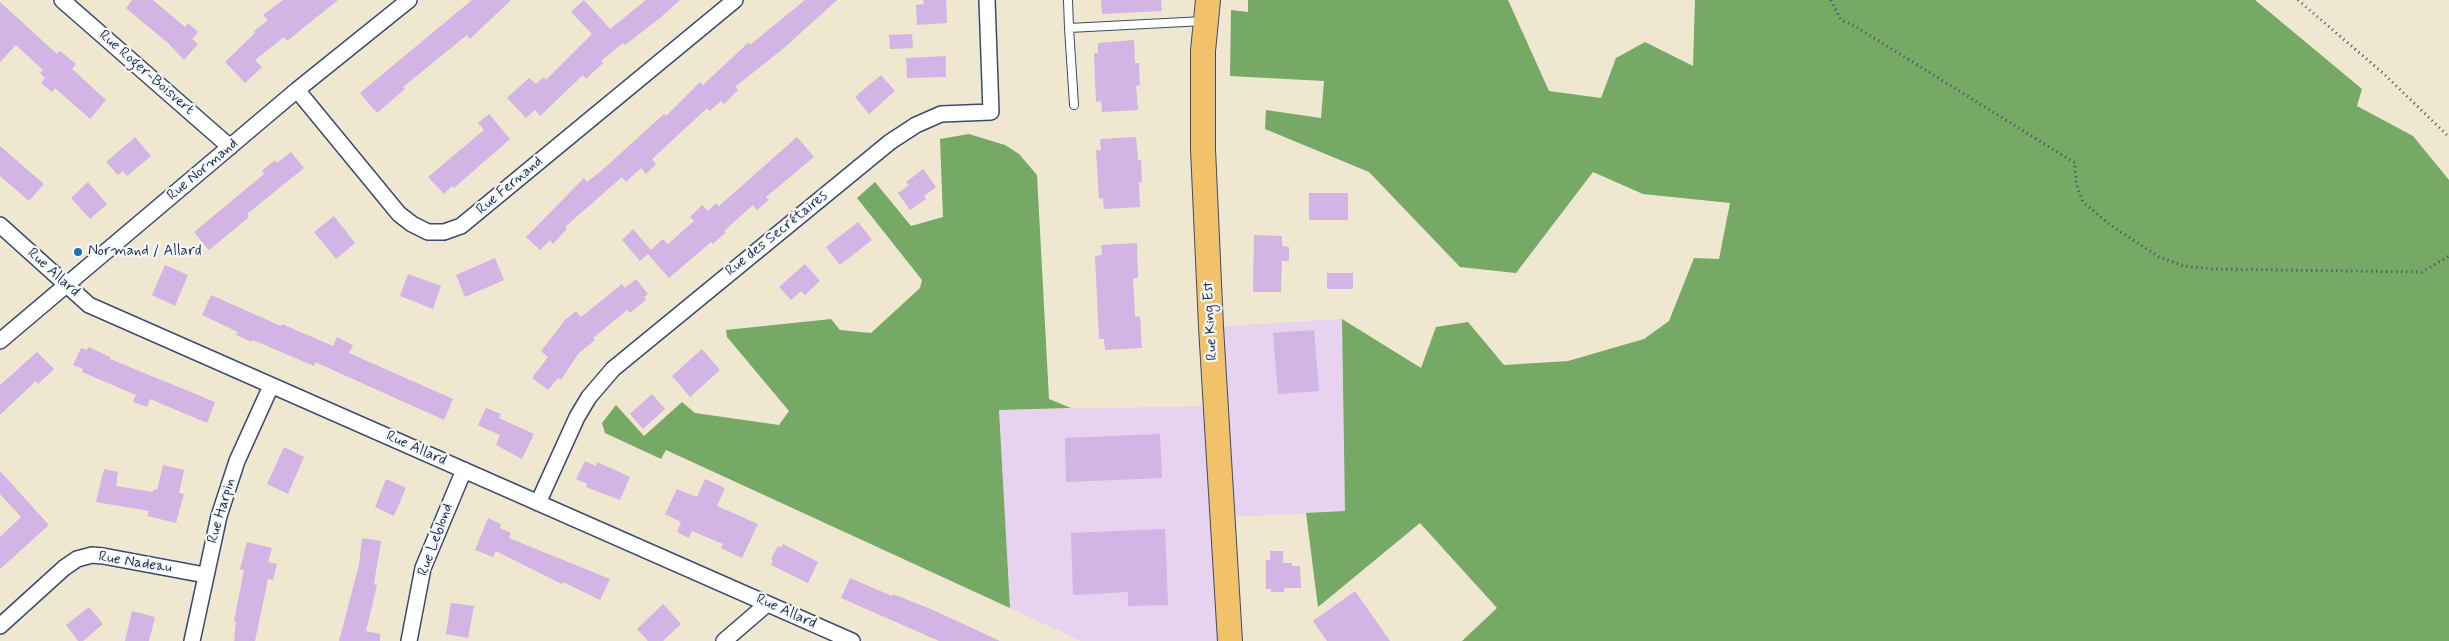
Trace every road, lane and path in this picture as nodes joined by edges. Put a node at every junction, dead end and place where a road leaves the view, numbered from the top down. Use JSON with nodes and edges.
{"nodes":[{"id":1,"x":62,"y":0,"type":"edge"},
{"id":2,"x":409,"y":0,"type":"edge"},
{"id":3,"x":734,"y":0,"type":"edge"},
{"id":4,"x":987,"y":0,"type":"edge"},
{"id":5,"x":1068,"y":0,"type":"edge"},
{"id":6,"x":1830,"y":0,"type":"edge"},
{"id":7,"x":2298,"y":0,"type":"edge"},
{"id":8,"x":1207,"y":11,"type":"edge"},
{"id":9,"x":1069,"y":28,"type":"junction"},
{"id":10,"x":297,"y":90,"type":"junction"},
{"id":11,"x":1074,"y":105,"type":"dead end"},
{"id":12,"x":2449,"y":137,"type":"edge"},
{"id":13,"x":230,"y":147,"type":"junction"},
{"id":14,"x":0,"y":225,"type":"edge"},
{"id":15,"x":2449,"y":256,"type":"edge"},
{"id":16,"x":66,"y":286,"type":"junction"},
{"id":17,"x":0,"y":341,"type":"edge"},
{"id":18,"x":270,"y":386,"type":"junction"},
{"id":19,"x":464,"y":470,"type":"junction"},
{"id":20,"x":538,"y":503,"type":"junction"},
{"id":21,"x":206,"y":575,"type":"junction"},
{"id":22,"x":767,"y":604,"type":"junction"},
{"id":23,"x":0,"y":626,"type":"edge"},
{"id":24,"x":192,"y":641,"type":"edge"},
{"id":25,"x":409,"y":641,"type":"edge"},
{"id":26,"x":724,"y":641,"type":"edge"},
{"id":27,"x":852,"y":641,"type":"edge"},
{"id":28,"x":1230,"y":641,"type":"edge"}],
"edges":[{"from":1,"to":13,"type":"street","name":"Rue Roger-Boisvert"},
{"from":2,"to":10,"type":"street","name":"Rue Normand"},
{"from":3,"to":10,"type":"street","name":"Rue Fernand"},
{"from":4,"to":20,"type":"street","name":"Rue des Secrétaires"},
{"from":5,"to":9,"type":"lane"},
{"from":6,"to":15,"type":"path"},
{"from":7,"to":12,"type":"path"},
{"from":8,"to":9,"type":"lane"},
{"from":8,"to":28,"type":"main road","name":"Rue King Est"},
{"from":9,"to":11,"type":"lane"},
{"from":10,"to":13,"type":"street","name":"Rue Normand"},
{"from":13,"to":16,"type":"street","name":"Rue Normand"},
{"from":14,"to":16,"type":"street","name":"Rue Allard"},
{"from":16,"to":17,"type":"street","name":"Rue Normand"},
{"from":16,"to":18,"type":"street","name":"Rue Allard"},
{"from":18,"to":19,"type":"street","name":"Rue Allard"},
{"from":18,"to":21,"type":"street","name":"Rue Harpin"},
{"from":19,"to":20,"type":"street","name":"Rue Allard"},
{"from":19,"to":25,"type":"street","name":"Rue Leblond"},
{"from":20,"to":22,"type":"street","name":"Rue Allard"},
{"from":21,"to":23,"type":"street","name":"Rue Nadeau"},
{"from":21,"to":24,"type":"street","name":"Rue Harpin"},
{"from":22,"to":26,"type":"street"},
{"from":22,"to":27,"type":"street","name":"Rue Allard"}]}
